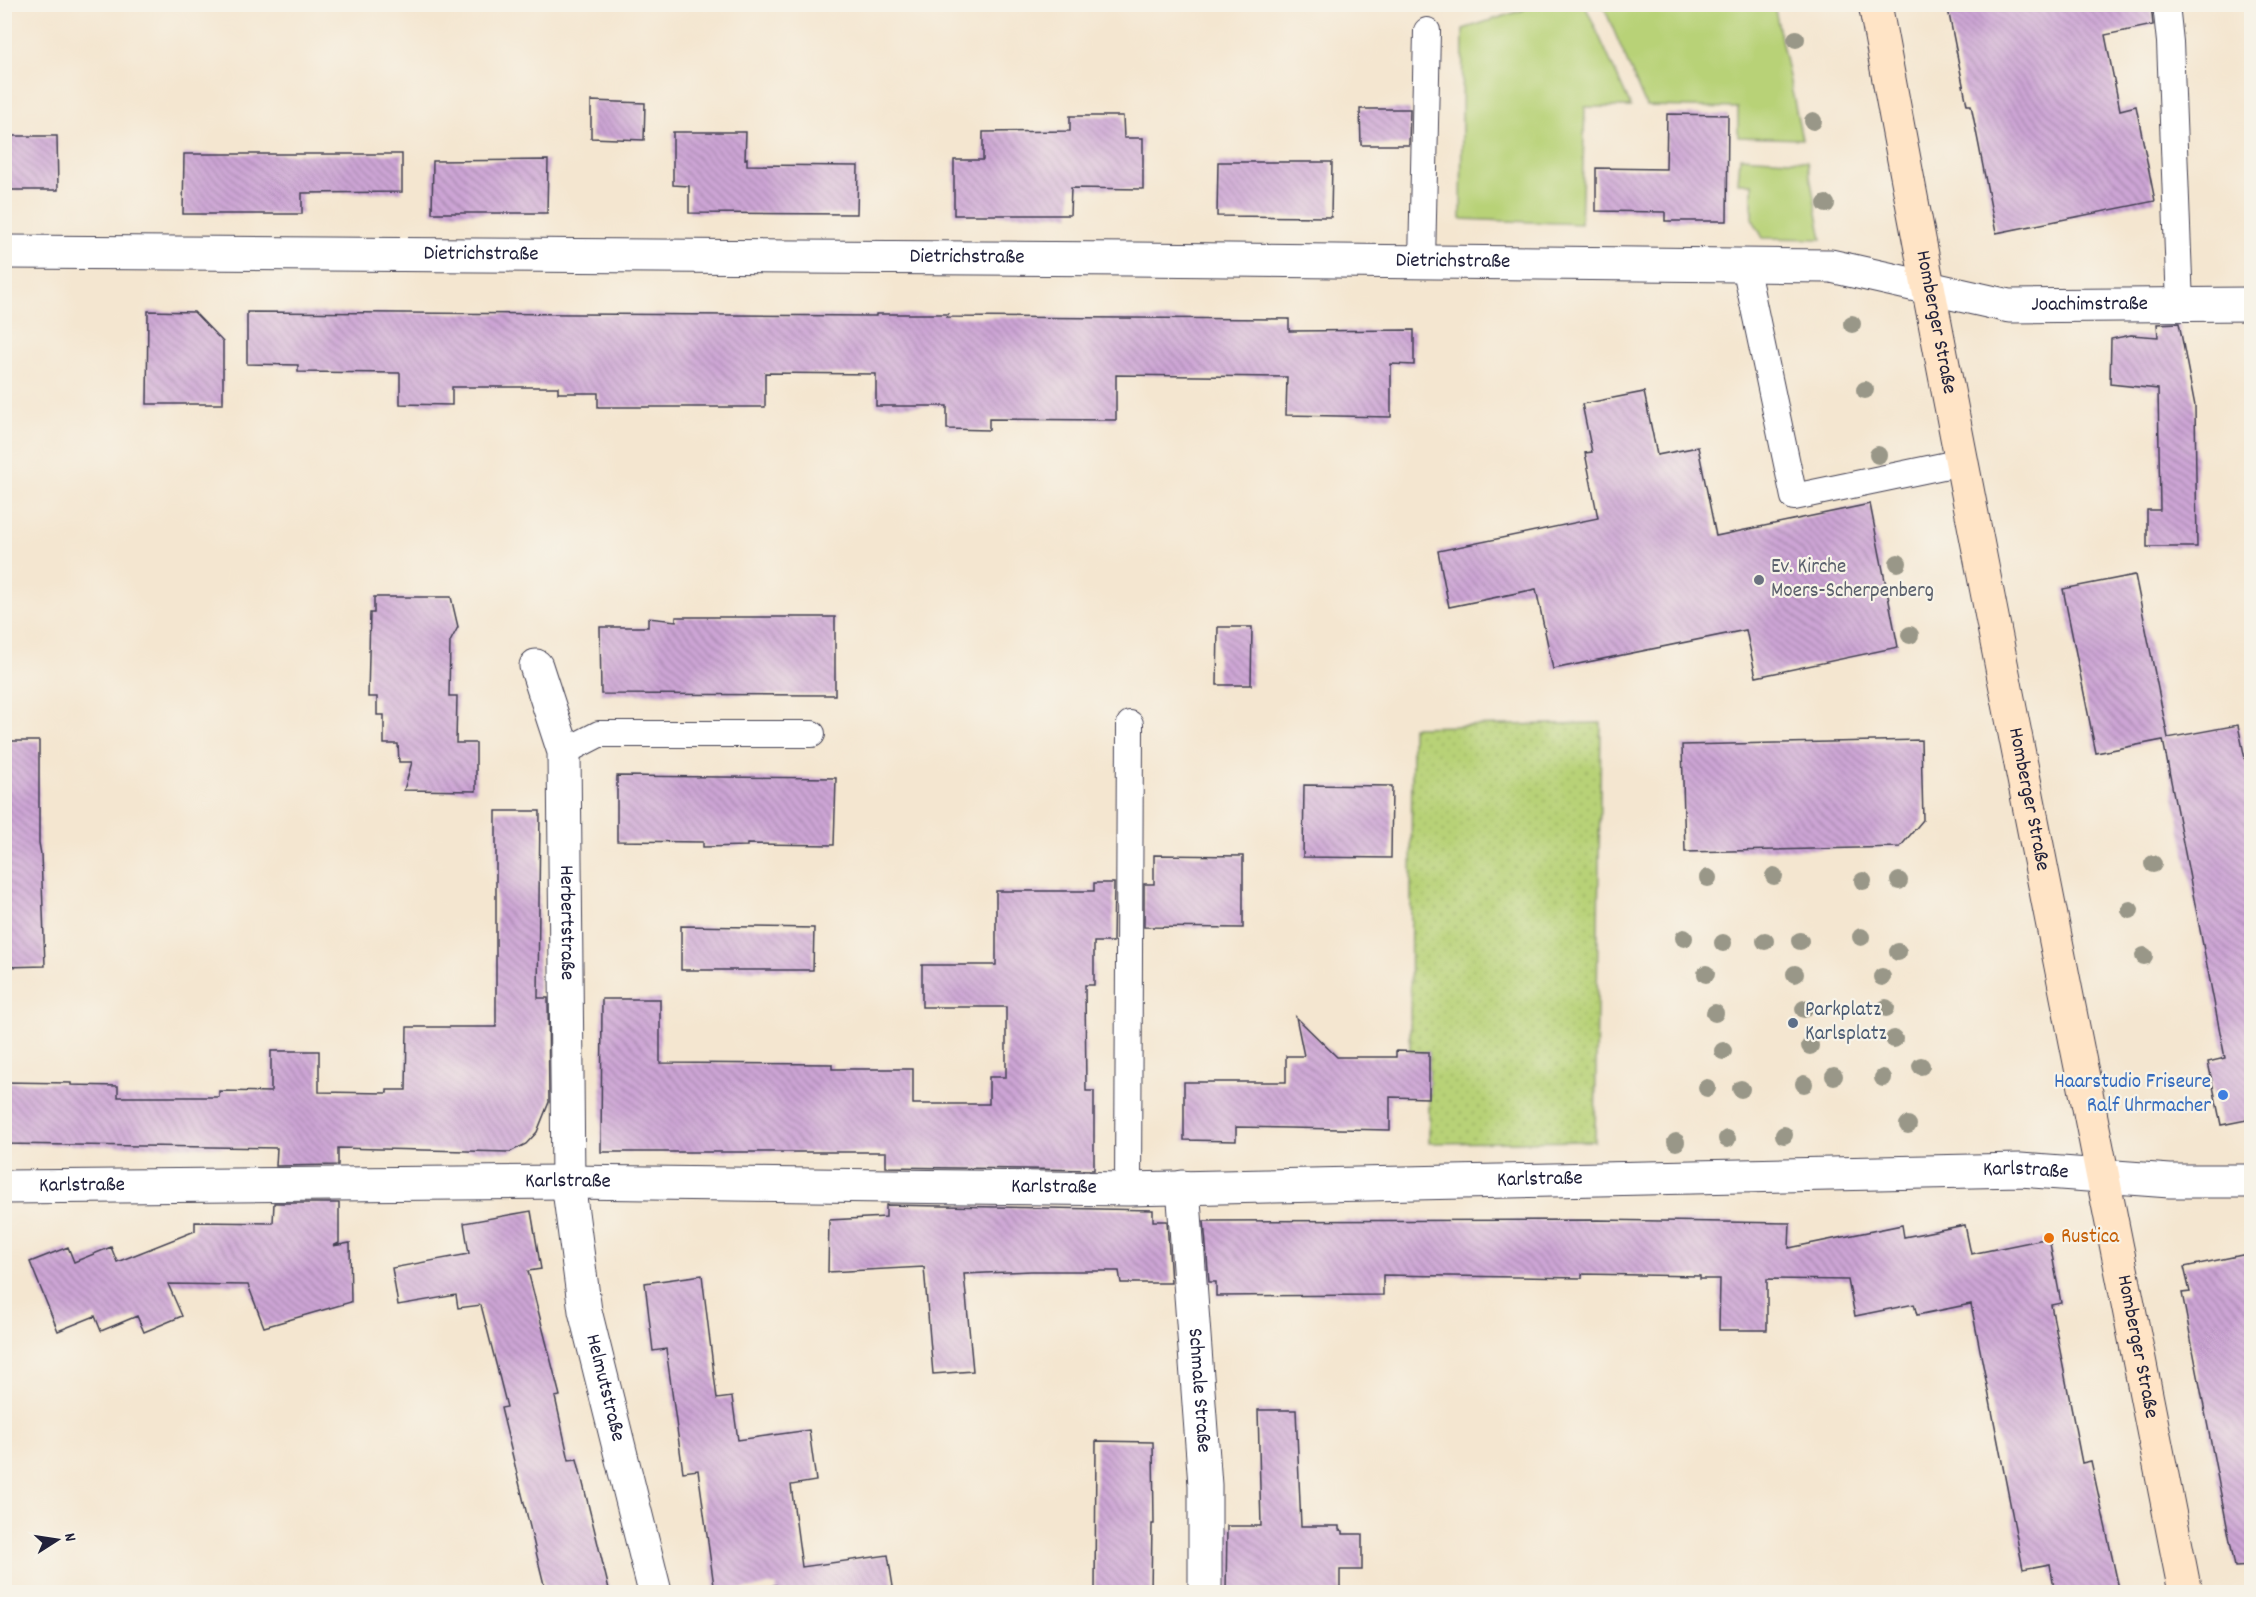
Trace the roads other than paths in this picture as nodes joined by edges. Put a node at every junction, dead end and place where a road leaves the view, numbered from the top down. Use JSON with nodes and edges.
{"nodes":[{"id":1,"x":1875,"y":4,"type":"edge"},
{"id":2,"x":2166,"y":4,"type":"edge"},
{"id":3,"x":1427,"y":31,"type":"dead end"},
{"id":4,"x":4,"y":252,"type":"edge"},
{"id":5,"x":1422,"y":262,"type":"junction"},
{"id":6,"x":1745,"y":265,"type":"junction"},
{"id":7,"x":1928,"y":288,"type":"junction"},
{"id":8,"x":2252,"y":304,"type":"edge"},
{"id":9,"x":2180,"y":305,"type":"junction"},
{"id":10,"x":1962,"y":462,"type":"junction"},
{"id":11,"x":536,"y":666,"type":"dead end"},
{"id":12,"x":1130,"y":724,"type":"dead end"},
{"id":13,"x":812,"y":734,"type":"dead end"},
{"id":14,"x":564,"y":752,"type":"junction"},
{"id":15,"x":2104,"y":1177,"type":"junction"},
{"id":16,"x":2252,"y":1181,"type":"edge"},
{"id":17,"x":568,"y":1182,"type":"junction"},
{"id":18,"x":4,"y":1187,"type":"edge"},
{"id":19,"x":1183,"y":1188,"type":"junction"},
{"id":20,"x":1128,"y":1189,"type":"junction"},
{"id":21,"x":655,"y":1593,"type":"edge"},
{"id":22,"x":1204,"y":1593,"type":"edge"},
{"id":23,"x":2185,"y":1593,"type":"edge"}],
"edges":[{"from":1,"to":7,"type":"main road","name":"Homberger Straße"},
{"from":2,"to":9,"type":"lane"},
{"from":3,"to":5,"type":"lane"},
{"from":4,"to":5,"type":"street","name":"Dietrichstraße"},
{"from":5,"to":6,"type":"street","name":"Dietrichstraße"},
{"from":6,"to":7,"type":"street","name":"Dietrichstraße"},
{"from":6,"to":10,"type":"lane"},
{"from":7,"to":9,"type":"street","name":"Joachimstraße"},
{"from":7,"to":10,"type":"main road","name":"Homberger Straße"},
{"from":8,"to":9,"type":"street","name":"Joachimstraße"},
{"from":10,"to":15,"type":"main road","name":"Homberger Straße"},
{"from":11,"to":14,"type":"street","name":"Herbertstraße"},
{"from":12,"to":20,"type":"lane"},
{"from":13,"to":14,"type":"lane"},
{"from":14,"to":17,"type":"street","name":"Herbertstraße"},
{"from":15,"to":16,"type":"street","name":"Karlstraße"},
{"from":15,"to":19,"type":"street","name":"Karlstraße"},
{"from":15,"to":23,"type":"main road","name":"Homberger Straße"},
{"from":17,"to":18,"type":"street","name":"Karlstraße"},
{"from":17,"to":20,"type":"street","name":"Karlstraße"},
{"from":17,"to":21,"type":"street","name":"Helmutstraße"},
{"from":19,"to":20,"type":"street","name":"Karlstraße"},
{"from":19,"to":22,"type":"street","name":"Schmale Straße"}]}
